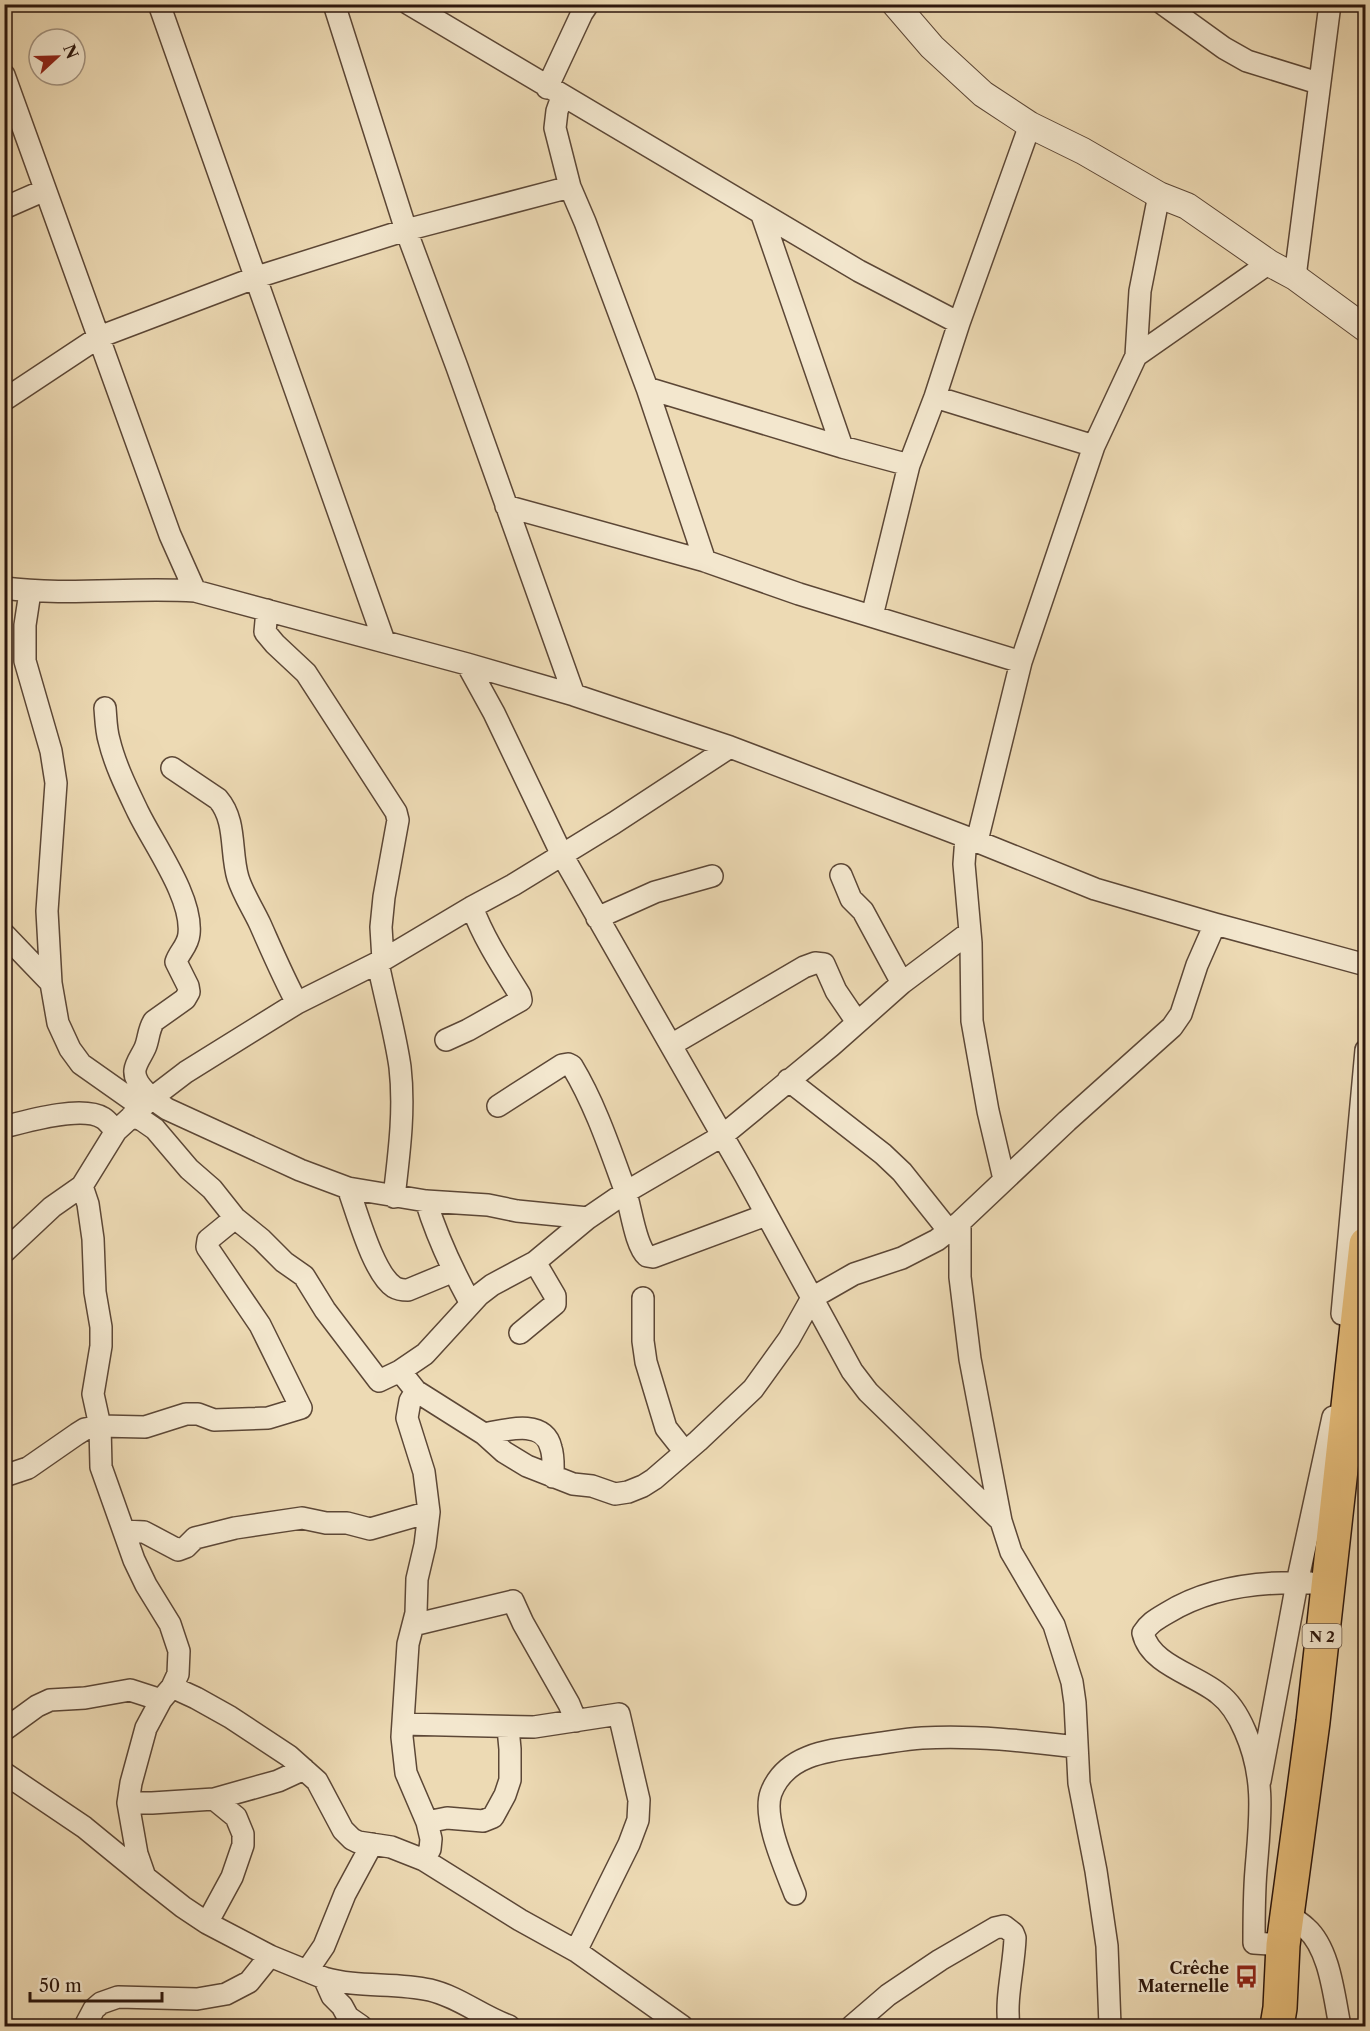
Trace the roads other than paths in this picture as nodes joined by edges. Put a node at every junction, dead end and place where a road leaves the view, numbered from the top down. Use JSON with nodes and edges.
{"nodes":[{"id":1,"x":159,"y":4,"type":"edge"},
{"id":2,"x":334,"y":4,"type":"edge"},
{"id":3,"x":409,"y":4,"type":"edge"},
{"id":4,"x":588,"y":4,"type":"edge"},
{"id":5,"x":895,"y":4,"type":"edge"},
{"id":6,"x":1163,"y":4,"type":"edge"},
{"id":7,"x":1329,"y":4,"type":"edge"},
{"id":8,"x":4,"y":75,"type":"edge"},
{"id":9,"x":1318,"y":83,"type":"junction"},
{"id":10,"x":555,"y":92,"type":"junction"},
{"id":11,"x":1030,"y":125,"type":"junction"},
{"id":12,"x":570,"y":187,"type":"junction"},
{"id":13,"x":45,"y":190,"type":"junction"},
{"id":14,"x":1159,"y":195,"type":"junction"},
{"id":15,"x":4,"y":208,"type":"edge"},
{"id":16,"x":762,"y":214,"type":"junction"},
{"id":17,"x":406,"y":230,"type":"junction"},
{"id":18,"x":1269,"y":263,"type":"junction"},
{"id":19,"x":256,"y":277,"type":"junction"},
{"id":20,"x":1295,"y":277,"type":"junction"},
{"id":21,"x":959,"y":322,"type":"junction"},
{"id":22,"x":1365,"y":329,"type":"edge"},
{"id":23,"x":99,"y":337,"type":"junction"},
{"id":24,"x":1136,"y":356,"type":"junction"},
{"id":25,"x":647,"y":388,"type":"junction"},
{"id":26,"x":935,"y":397,"type":"junction"},
{"id":27,"x":4,"y":400,"type":"edge"},
{"id":28,"x":1094,"y":446,"type":"junction"},
{"id":29,"x":842,"y":447,"type":"junction"},
{"id":30,"x":909,"y":465,"type":"junction"},
{"id":31,"x":506,"y":506,"type":"junction"},
{"id":32,"x":705,"y":561,"type":"junction"},
{"id":33,"x":4,"y":588,"type":"edge"},
{"id":34,"x":195,"y":591,"type":"junction"},
{"id":35,"x":30,"y":592,"type":"junction"},
{"id":36,"x":267,"y":610,"type":"junction"},
{"id":37,"x":872,"y":616,"type":"junction"},
{"id":38,"x":384,"y":641,"type":"junction"},
{"id":39,"x":1021,"y":662,"type":"junction"},
{"id":40,"x":467,"y":664,"type":"junction"},
{"id":41,"x":574,"y":695,"type":"junction"},
{"id":42,"x":105,"y":708,"type":"dead end"},
{"id":43,"x":730,"y":747,"type":"junction"},
{"id":44,"x":172,"y":768,"type":"dead end"},
{"id":45,"x":971,"y":839,"type":"junction"},
{"id":46,"x":562,"y":855,"type":"junction"},
{"id":47,"x":841,"y":875,"type":"dead end"},
{"id":48,"x":712,"y":876,"type":"dead end"},
{"id":49,"x":472,"y":907,"type":"junction"},
{"id":50,"x":597,"y":918,"type":"junction"},
{"id":51,"x":1215,"y":924,"type":"junction"},
{"id":52,"x":970,"y":932,"type":"junction"},
{"id":53,"x":4,"y":934,"type":"edge"},
{"id":54,"x":381,"y":962,"type":"junction"},
{"id":55,"x":1365,"y":965,"type":"edge"},
{"id":56,"x":51,"y":983,"type":"junction"},
{"id":57,"x":902,"y":983,"type":"junction"},
{"id":58,"x":297,"y":1003,"type":"junction"},
{"id":59,"x":857,"y":1022,"type":"junction"},
{"id":60,"x":446,"y":1040,"type":"dead end"},
{"id":61,"x":671,"y":1046,"type":"junction"},
{"id":62,"x":1365,"y":1050,"type":"edge"},
{"id":63,"x":788,"y":1080,"type":"junction"},
{"id":64,"x":498,"y":1106,"type":"dead end"},
{"id":65,"x":142,"y":1107,"type":"junction"},
{"id":66,"x":4,"y":1127,"type":"edge"},
{"id":67,"x":116,"y":1131,"type":"junction"},
{"id":68,"x":722,"y":1136,"type":"junction"},
{"id":69,"x":1004,"y":1179,"type":"junction"},
{"id":70,"x":82,"y":1186,"type":"junction"},
{"id":71,"x":348,"y":1188,"type":"junction"},
{"id":72,"x":626,"y":1192,"type":"junction"},
{"id":73,"x":394,"y":1197,"type":"junction"},
{"id":74,"x":426,"y":1201,"type":"junction"},
{"id":75,"x":766,"y":1215,"type":"junction"},
{"id":76,"x":235,"y":1218,"type":"junction"},
{"id":77,"x":588,"y":1218,"type":"junction"},
{"id":78,"x":954,"y":1226,"type":"junction"},
{"id":79,"x":1365,"y":1244,"type":"edge"},
{"id":80,"x":4,"y":1252,"type":"edge"},
{"id":81,"x":535,"y":1263,"type":"junction"},
{"id":82,"x":454,"y":1271,"type":"junction"},
{"id":83,"x":643,"y":1298,"type":"dead end"},
{"id":84,"x":812,"y":1298,"type":"junction"},
{"id":85,"x":470,"y":1302,"type":"junction"},
{"id":86,"x":519,"y":1333,"type":"dead end"},
{"id":87,"x":400,"y":1371,"type":"junction"},
{"id":88,"x":416,"y":1391,"type":"junction"},
{"id":89,"x":100,"y":1426,"type":"junction"},
{"id":90,"x":484,"y":1434,"type":"junction"},
{"id":91,"x":685,"y":1452,"type":"junction"},
{"id":92,"x":4,"y":1476,"type":"edge"},
{"id":93,"x":553,"y":1478,"type":"junction"},
{"id":94,"x":429,"y":1512,"type":"junction"},
{"id":95,"x":1001,"y":1521,"type":"junction"},
{"id":96,"x":124,"y":1531,"type":"junction"},
{"id":97,"x":1312,"y":1583,"type":"junction"},
{"id":98,"x":413,"y":1625,"type":"junction"},
{"id":99,"x":166,"y":1694,"type":"junction"},
{"id":100,"x":576,"y":1721,"type":"junction"},
{"id":101,"x":403,"y":1724,"type":"junction"},
{"id":102,"x":508,"y":1728,"type":"junction"},
{"id":103,"x":4,"y":1730,"type":"edge"},
{"id":104,"x":1077,"y":1747,"type":"junction"},
{"id":105,"x":304,"y":1769,"type":"junction"},
{"id":106,"x":4,"y":1773,"type":"edge"},
{"id":107,"x":1260,"y":1781,"type":"junction"},
{"id":108,"x":214,"y":1799,"type":"junction"},
{"id":109,"x":128,"y":1803,"type":"junction"},
{"id":110,"x":427,"y":1822,"type":"junction"},
{"id":111,"x":372,"y":1844,"type":"junction"},
{"id":112,"x":424,"y":1860,"type":"junction"},
{"id":113,"x":145,"y":1877,"type":"junction"},
{"id":114,"x":795,"y":1894,"type":"dead end"},
{"id":115,"x":207,"y":1923,"type":"junction"},
{"id":116,"x":1284,"y":1930,"type":"junction"},
{"id":117,"x":576,"y":1951,"type":"junction"},
{"id":118,"x":270,"y":1956,"type":"junction"},
{"id":119,"x":315,"y":1975,"type":"junction"},
{"id":120,"x":85,"y":2026,"type":"edge"},
{"id":121,"x":361,"y":2026,"type":"edge"},
{"id":122,"x":509,"y":2026,"type":"edge"},
{"id":123,"x":682,"y":2026,"type":"edge"},
{"id":124,"x":852,"y":2026,"type":"edge"},
{"id":125,"x":1009,"y":2026,"type":"edge"},
{"id":126,"x":1110,"y":2026,"type":"edge"},
{"id":127,"x":1277,"y":2026,"type":"edge"},
{"id":128,"x":1340,"y":2026,"type":"edge"}],
"edges":[{"from":1,"to":19,"type":"street"},
{"from":2,"to":17,"type":"street"},
{"from":3,"to":10,"type":"street"},
{"from":4,"to":10,"type":"street"},
{"from":5,"to":11,"type":"street"},
{"from":6,"to":9,"type":"street"},
{"from":7,"to":9,"type":"street"},
{"from":8,"to":13,"type":"street"},
{"from":9,"to":20,"type":"street"},
{"from":10,"to":12,"type":"street"},
{"from":10,"to":16,"type":"street"},
{"from":11,"to":14,"type":"street"},
{"from":11,"to":21,"type":"street"},
{"from":12,"to":17,"type":"street"},
{"from":12,"to":25,"type":"street"},
{"from":13,"to":15,"type":"street"},
{"from":13,"to":23,"type":"street"},
{"from":14,"to":18,"type":"street"},
{"from":14,"to":24,"type":"street"},
{"from":16,"to":21,"type":"street"},
{"from":16,"to":29,"type":"street"},
{"from":17,"to":19,"type":"street"},
{"from":17,"to":31,"type":"street"},
{"from":18,"to":20,"type":"street"},
{"from":18,"to":24,"type":"street"},
{"from":19,"to":23,"type":"street"},
{"from":19,"to":38,"type":"street"},
{"from":20,"to":22,"type":"street"},
{"from":21,"to":26,"type":"street"},
{"from":23,"to":27,"type":"street"},
{"from":23,"to":34,"type":"street"},
{"from":24,"to":28,"type":"street"},
{"from":25,"to":29,"type":"street"},
{"from":25,"to":32,"type":"street"},
{"from":26,"to":28,"type":"street"},
{"from":26,"to":30,"type":"street"},
{"from":28,"to":39,"type":"street"},
{"from":29,"to":30,"type":"street"},
{"from":30,"to":37,"type":"street"},
{"from":31,"to":32,"type":"street"},
{"from":31,"to":41,"type":"street"},
{"from":32,"to":37,"type":"street"},
{"from":33,"to":35,"type":"street"},
{"from":34,"to":35,"type":"street"},
{"from":34,"to":36,"type":"street"},
{"from":35,"to":56,"type":"street"},
{"from":36,"to":38,"type":"street"},
{"from":36,"to":54,"type":"street"},
{"from":37,"to":39,"type":"street"},
{"from":38,"to":40,"type":"street"},
{"from":39,"to":45,"type":"street"},
{"from":40,"to":41,"type":"street"},
{"from":40,"to":46,"type":"street"},
{"from":41,"to":43,"type":"street"},
{"from":42,"to":65,"type":"street"},
{"from":43,"to":45,"type":"street"},
{"from":43,"to":46,"type":"street"},
{"from":44,"to":58,"type":"street"},
{"from":45,"to":51,"type":"street"},
{"from":45,"to":52,"type":"street"},
{"from":46,"to":49,"type":"street"},
{"from":46,"to":50,"type":"street"},
{"from":47,"to":57,"type":"street"},
{"from":48,"to":50,"type":"street"},
{"from":49,"to":54,"type":"street"},
{"from":49,"to":60,"type":"street"},
{"from":50,"to":61,"type":"street"},
{"from":51,"to":55,"type":"street"},
{"from":51,"to":69,"type":"street"},
{"from":52,"to":57,"type":"street"},
{"from":52,"to":69,"type":"street"},
{"from":53,"to":56,"type":"street"},
{"from":54,"to":58,"type":"street"},
{"from":54,"to":73,"type":"street"},
{"from":56,"to":65,"type":"street"},
{"from":57,"to":59,"type":"street"},
{"from":58,"to":65,"type":"street"},
{"from":59,"to":61,"type":"street"},
{"from":59,"to":63,"type":"street"},
{"from":61,"to":68,"type":"street"},
{"from":62,"to":97,"type":"street"},
{"from":63,"to":68,"type":"street"},
{"from":63,"to":78,"type":"street"},
{"from":64,"to":72,"type":"street"},
{"from":65,"to":67,"type":"street"},
{"from":65,"to":71,"type":"street"},
{"from":65,"to":76,"type":"street"},
{"from":66,"to":67,"type":"street"},
{"from":67,"to":70,"type":"street"},
{"from":68,"to":72,"type":"street"},
{"from":68,"to":75,"type":"street"},
{"from":69,"to":78,"type":"street"},
{"from":70,"to":80,"type":"street"},
{"from":70,"to":89,"type":"street"},
{"from":71,"to":73,"type":"street"},
{"from":71,"to":82,"type":"street"},
{"from":72,"to":75,"type":"street"},
{"from":72,"to":77,"type":"street"},
{"from":73,"to":74,"type":"street"},
{"from":74,"to":77,"type":"street"},
{"from":74,"to":82,"type":"street"},
{"from":75,"to":84,"type":"street"},
{"from":76,"to":87,"type":"street"},
{"from":76,"to":89,"type":"street"},
{"from":77,"to":81,"type":"street"},
{"from":78,"to":84,"type":"street"},
{"from":78,"to":95,"type":"street"},
{"from":79,"to":97,"type":"main road","number":"N 2"},
{"from":81,"to":85,"type":"street"},
{"from":81,"to":86,"type":"street"},
{"from":82,"to":85,"type":"street"},
{"from":83,"to":91,"type":"street"},
{"from":84,"to":91,"type":"street"},
{"from":84,"to":95,"type":"street"},
{"from":85,"to":87,"type":"street"},
{"from":87,"to":88,"type":"street"},
{"from":88,"to":90,"type":"street"},
{"from":88,"to":94,"type":"street"},
{"from":89,"to":92,"type":"street"},
{"from":89,"to":96,"type":"street"},
{"from":90,"to":93,"type":"street"},
{"from":90,"to":93,"type":"street"},
{"from":91,"to":93,"type":"street"},
{"from":94,"to":96,"type":"street"},
{"from":94,"to":98,"type":"street"},
{"from":95,"to":104,"type":"street"},
{"from":96,"to":99,"type":"street"},
{"from":97,"to":107,"type":"street"},
{"from":97,"to":107,"type":"street"},
{"from":97,"to":116,"type":"main road","number":"N 2"},
{"from":98,"to":100,"type":"street"},
{"from":98,"to":101,"type":"street"},
{"from":99,"to":103,"type":"street"},
{"from":99,"to":105,"type":"street"},
{"from":99,"to":109,"type":"street"},
{"from":100,"to":102,"type":"street"},
{"from":100,"to":117,"type":"street"},
{"from":101,"to":102,"type":"street"},
{"from":101,"to":110,"type":"street"},
{"from":102,"to":110,"type":"street"},
{"from":104,"to":114,"type":"street"},
{"from":104,"to":126,"type":"street"},
{"from":105,"to":108,"type":"street"},
{"from":105,"to":111,"type":"street"},
{"from":106,"to":113,"type":"street"},
{"from":107,"to":116,"type":"street"},
{"from":108,"to":109,"type":"street"},
{"from":108,"to":115,"type":"street"},
{"from":109,"to":113,"type":"street"},
{"from":110,"to":112,"type":"street"},
{"from":111,"to":112,"type":"street"},
{"from":111,"to":119,"type":"street"},
{"from":112,"to":117,"type":"street"},
{"from":113,"to":115,"type":"street"},
{"from":115,"to":118,"type":"street"},
{"from":116,"to":127,"type":"main road","number":"N 2"},
{"from":116,"to":128,"type":"street"},
{"from":117,"to":123,"type":"street"},
{"from":118,"to":119,"type":"street"},
{"from":118,"to":120,"type":"street"},
{"from":119,"to":121,"type":"street"},
{"from":119,"to":122,"type":"street"},
{"from":124,"to":125,"type":"street"}]}
